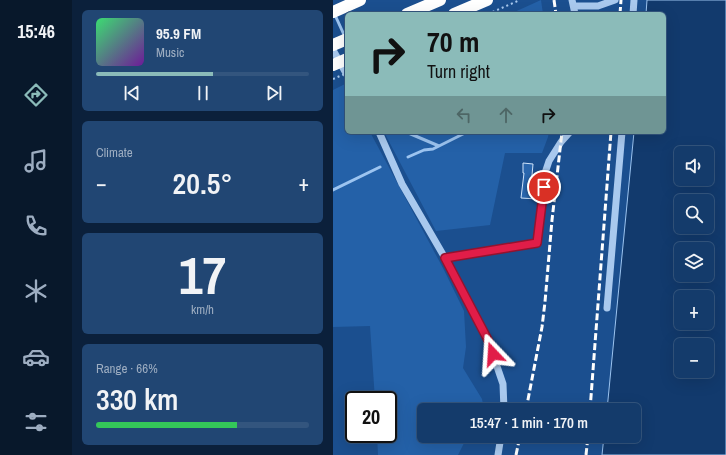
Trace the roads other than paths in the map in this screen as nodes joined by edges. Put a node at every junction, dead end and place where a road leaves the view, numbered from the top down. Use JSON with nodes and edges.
{"nodes":[{"id":1,"x":360,"y":0,"type":"edge"},
{"id":2,"x":440,"y":0,"type":"edge"},
{"id":3,"x":487,"y":0,"type":"edge"},
{"id":4,"x":615,"y":0,"type":"edge"},
{"id":5,"x":634,"y":0,"type":"edge"},
{"id":6,"x":573,"y":3,"type":"edge"},
{"id":7,"x":596,"y":3,"type":"edge"},
{"id":8,"x":333,"y":12,"type":"edge"},
{"id":9,"x":412,"y":12,"type":"edge"},
{"id":10,"x":459,"y":12,"type":"edge"},
{"id":11,"x":633,"y":12,"type":"edge"},
{"id":12,"x":345,"y":40,"type":"edge"},
{"id":13,"x":333,"y":45,"type":"edge"},
{"id":14,"x":333,"y":50,"type":"edge"},
{"id":15,"x":345,"y":60,"type":"edge"},
{"id":16,"x":333,"y":65,"type":"edge"},
{"id":17,"x":345,"y":71,"type":"edge"},
{"id":18,"x":380,"y":134,"type":"edge"},
{"id":19,"x":568,"y":134,"type":"edge"},
{"id":20,"x":622,"y":134,"type":"edge"},
{"id":21,"x":445,"y":258,"type":"junction"},
{"id":22,"x":607,"y":308,"type":"dead end"},
{"id":23,"x":504,"y":403,"type":"edge"},
{"id":24,"x":500,"y":443,"type":"edge"},
{"id":25,"x":498,"y":455,"type":"edge"}],
"edges":[{"from":1,"to":8,"type":"highway"},
{"from":2,"to":9,"type":"highway"},
{"from":3,"to":10,"type":"highway"},
{"from":4,"to":7,"type":"lane"},
{"from":5,"to":11,"type":"lane"},
{"from":6,"to":7,"type":"lane"},
{"from":12,"to":13,"type":"highway"},
{"from":14,"to":17,"type":"lane"},
{"from":15,"to":16,"type":"highway","bridge":true},
{"from":18,"to":21,"type":"lane"},
{"from":19,"to":21,"type":"lane"},
{"from":20,"to":22,"type":"lane"},
{"from":21,"to":23,"type":"lane"},
{"from":24,"to":25,"type":"lane"}]}
